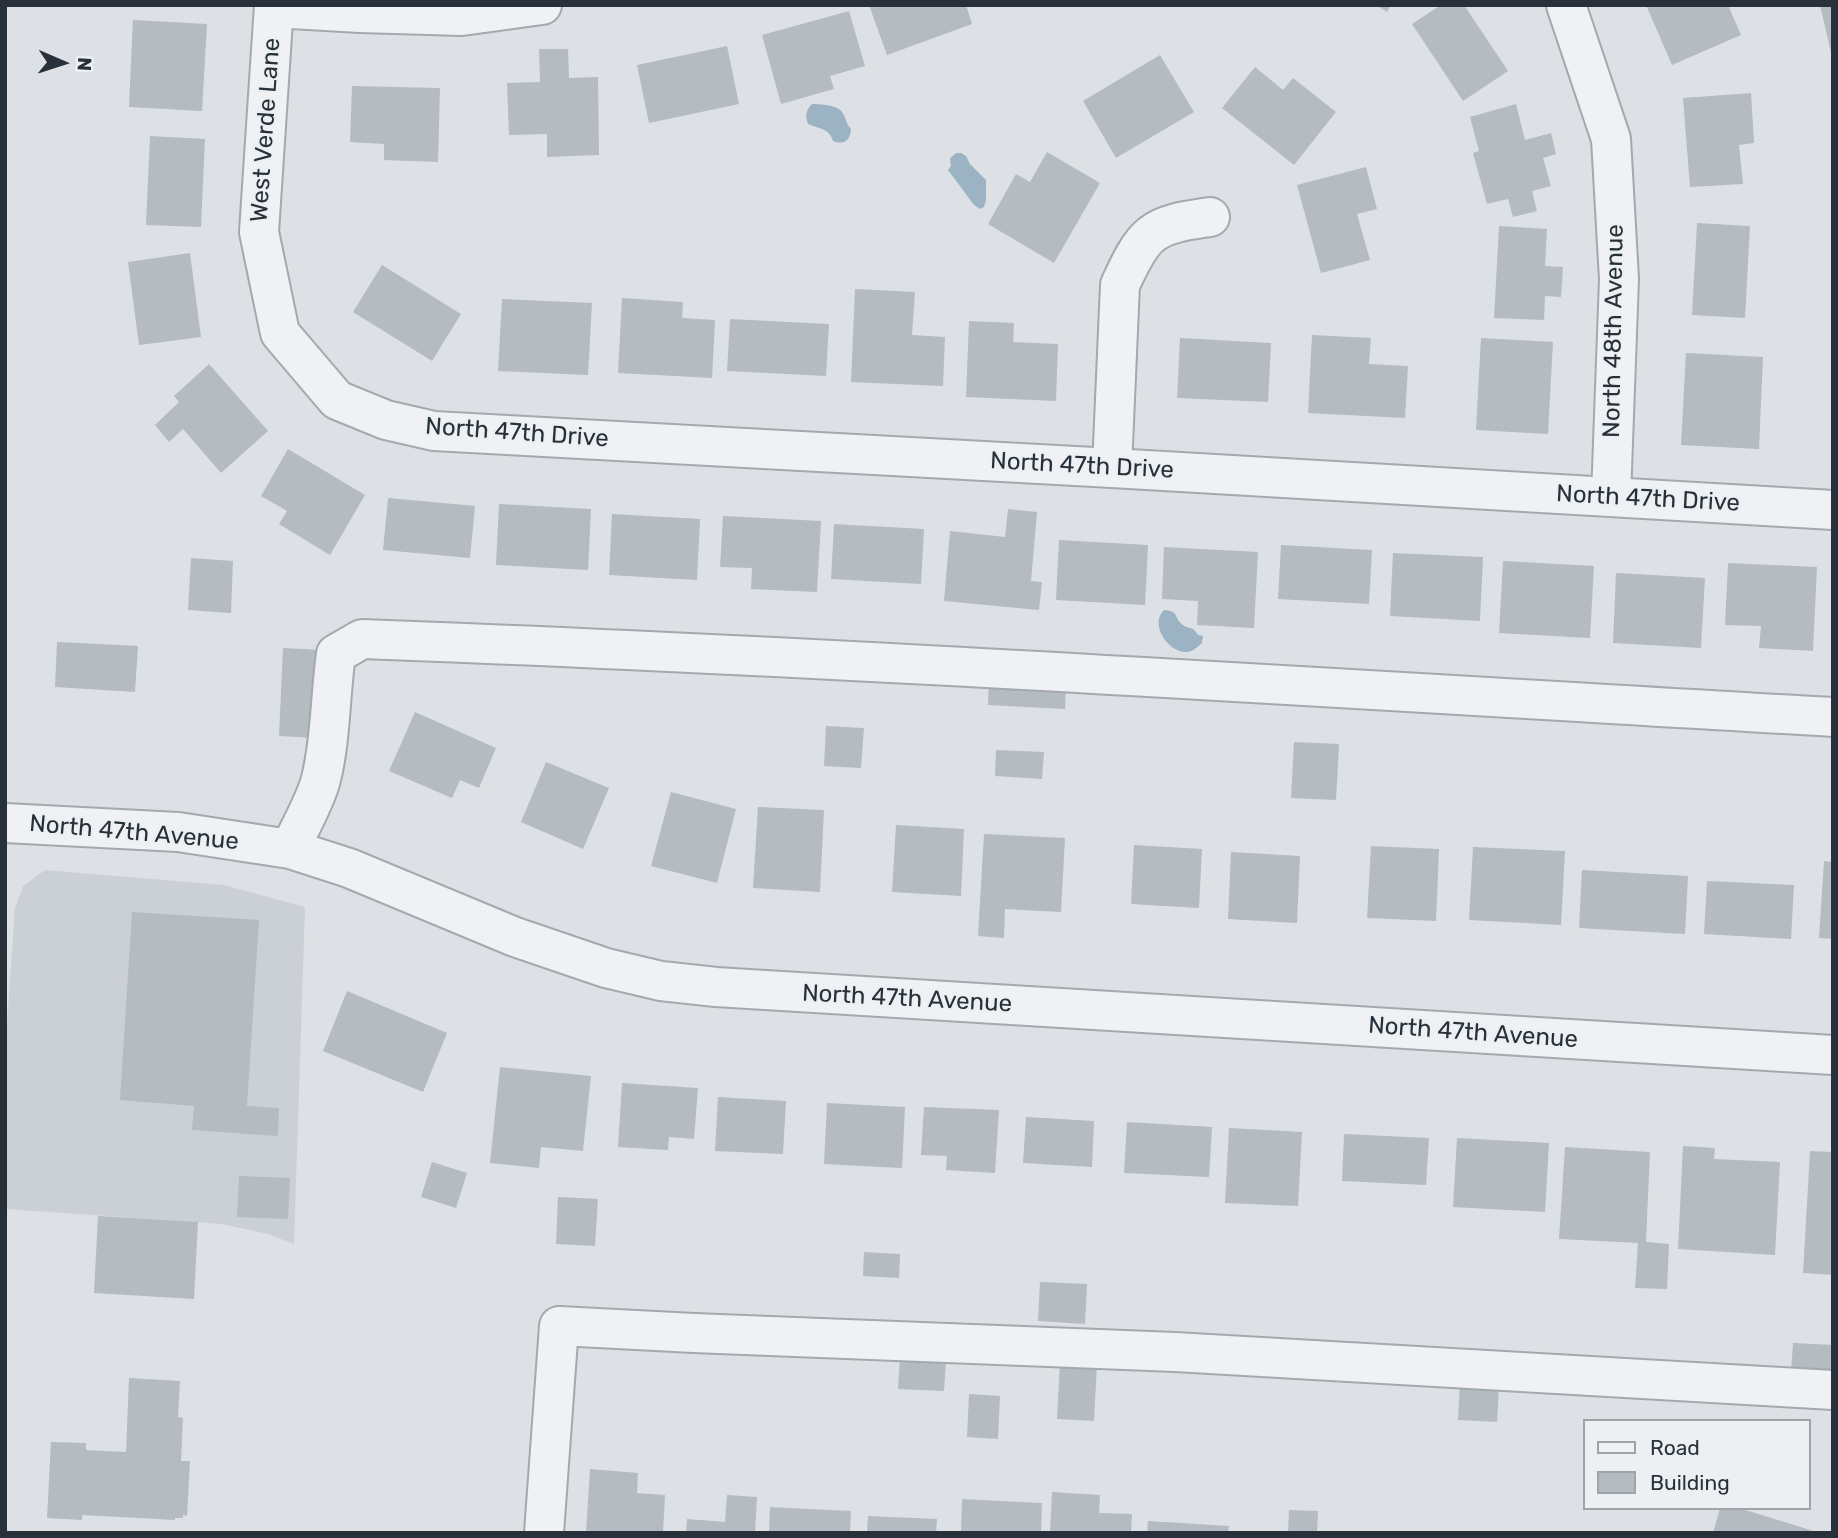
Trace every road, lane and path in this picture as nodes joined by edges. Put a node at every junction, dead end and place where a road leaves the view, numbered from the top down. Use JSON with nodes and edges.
{"nodes":[{"id":1,"x":542,"y":5,"type":"edge"},
{"id":2,"x":1566,"y":5,"type":"edge"},
{"id":3,"x":274,"y":6,"type":"edge"},
{"id":4,"x":1210,"y":217,"type":"dead end"},
{"id":5,"x":337,"y":400,"type":"joint"},
{"id":6,"x":1112,"y":468,"type":"junction"},
{"id":7,"x":1611,"y":497,"type":"junction"},
{"id":8,"x":1833,"y":510,"type":"edge"},
{"id":9,"x":1833,"y":718,"type":"edge"},
{"id":10,"x":5,"y":823,"type":"edge"},
{"id":11,"x":290,"y":849,"type":"junction"},
{"id":12,"x":1833,"y":1055,"type":"edge"},
{"id":13,"x":1833,"y":1390,"type":"edge"},
{"id":14,"x":544,"y":1533,"type":"edge"}],
"edges":[{"from":1,"to":3,"type":"street"},
{"from":2,"to":7,"type":"street","name":"North 48th Avenue"},
{"from":3,"to":5,"type":"street","name":"West Verde Lane"},
{"from":4,"to":6,"type":"street"},
{"from":5,"to":6,"type":"street","name":"North 47th Drive"},
{"from":6,"to":7,"type":"street","name":"North 47th Drive"},
{"from":7,"to":8,"type":"street","name":"North 47th Drive"},
{"from":9,"to":11,"type":"street"},
{"from":10,"to":11,"type":"street","name":"North 47th Avenue"},
{"from":11,"to":12,"type":"street","name":"North 47th Avenue"},
{"from":13,"to":14,"type":"street"}]}
